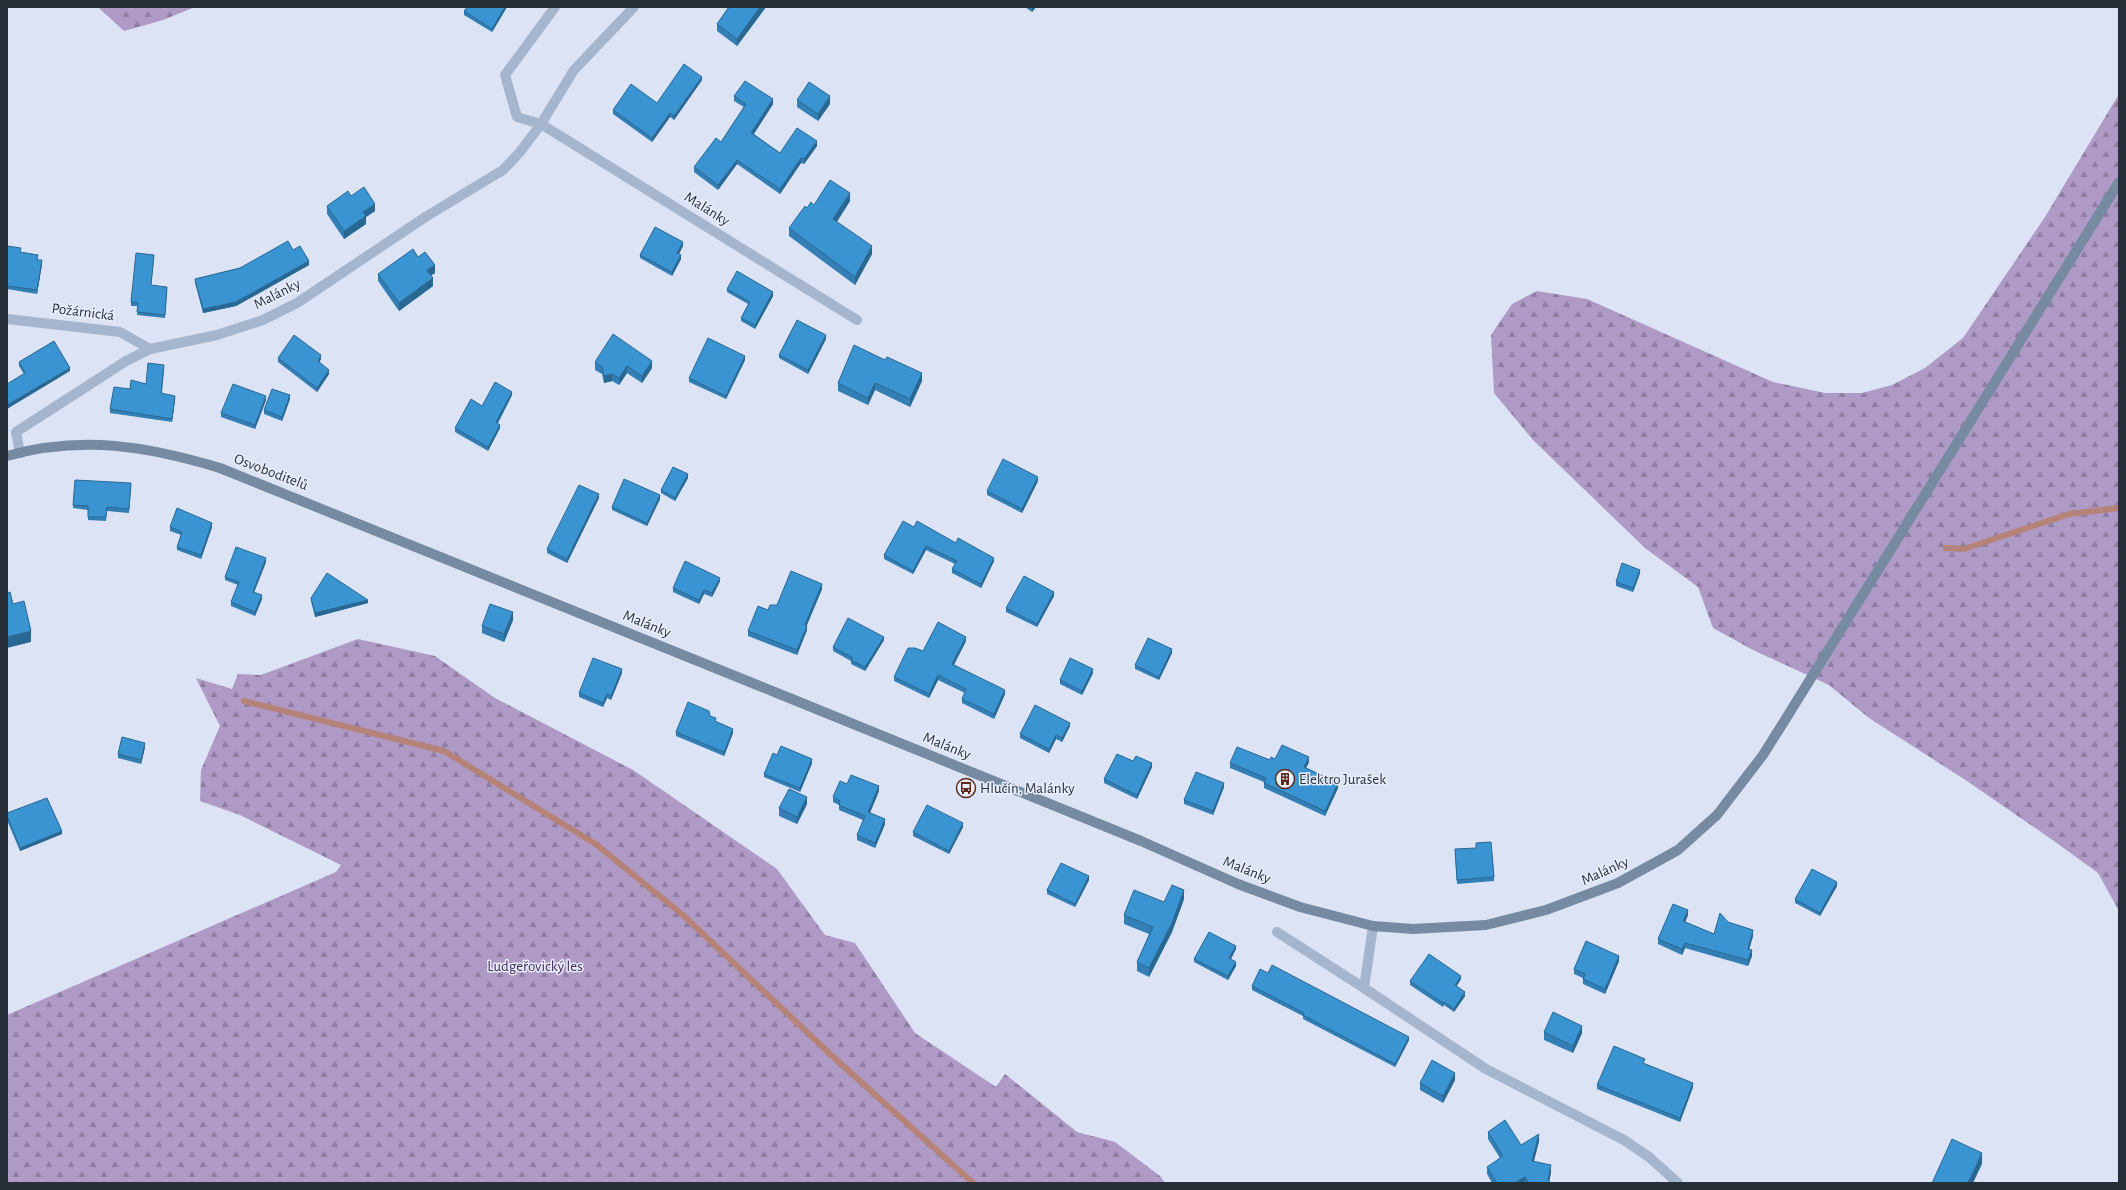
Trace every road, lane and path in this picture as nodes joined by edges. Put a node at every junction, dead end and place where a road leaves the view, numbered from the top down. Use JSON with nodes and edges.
{"nodes":[{"id":1,"x":556,"y":7,"type":"edge"},
{"id":2,"x":634,"y":7,"type":"edge"},
{"id":3,"x":541,"y":124,"type":"junction"},
{"id":4,"x":2119,"y":182,"type":"edge"},
{"id":5,"x":7,"y":319,"type":"edge"},
{"id":6,"x":857,"y":320,"type":"dead end"},
{"id":7,"x":150,"y":349,"type":"junction"},
{"id":8,"x":20,"y":453,"type":"junction"},
{"id":9,"x":7,"y":456,"type":"edge"},
{"id":10,"x":513,"y":585,"type":"joint"},
{"id":11,"x":1373,"y":926,"type":"junction"},
{"id":12,"x":1277,"y":932,"type":"dead end"},
{"id":13,"x":1364,"y":988,"type":"junction"},
{"id":14,"x":1678,"y":1183,"type":"edge"}],
"edges":[{"from":1,"to":3,"type":"street","name":"Malánky"},
{"from":2,"to":3,"type":"street","name":"Malánky"},
{"from":3,"to":6,"type":"street","name":"Malánky"},
{"from":3,"to":7,"type":"street","name":"Malánky"},
{"from":4,"to":11,"type":"street","name":"Malánky"},
{"from":5,"to":7,"type":"street","name":"Požárnická"},
{"from":7,"to":8,"type":"street","name":"Malánky"},
{"from":8,"to":9,"type":"street","name":"Osvoboditelů"},
{"from":8,"to":10,"type":"street","name":"Osvoboditelů"},
{"from":10,"to":11,"type":"street","name":"Malánky"},
{"from":11,"to":13,"type":"street"},
{"from":12,"to":13,"type":"street"},
{"from":13,"to":14,"type":"street"}]}
